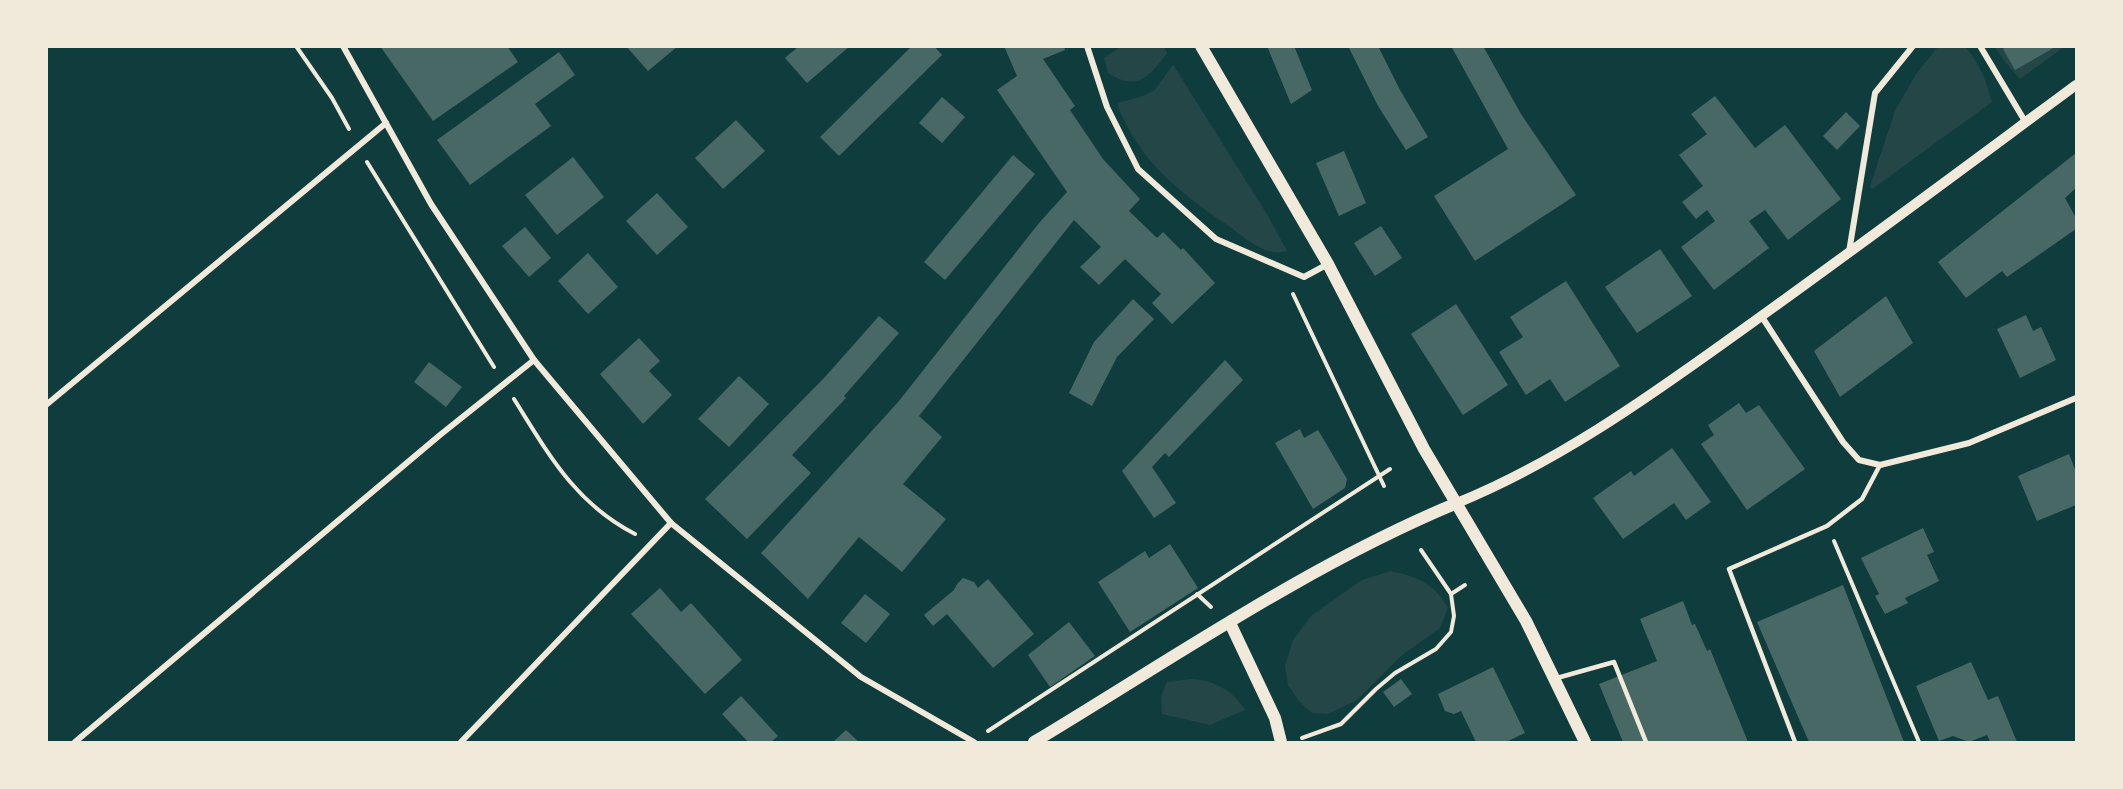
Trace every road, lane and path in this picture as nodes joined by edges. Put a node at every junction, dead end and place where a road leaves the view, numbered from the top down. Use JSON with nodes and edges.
{"nodes":[{"id":1,"x":296,"y":46,"type":"edge"},
{"id":2,"x":343,"y":46,"type":"edge"},
{"id":3,"x":1087,"y":46,"type":"edge"},
{"id":4,"x":1201,"y":46,"type":"edge"},
{"id":5,"x":1913,"y":46,"type":"edge"},
{"id":6,"x":1980,"y":46,"type":"edge"},
{"id":7,"x":2076,"y":85,"type":"edge"},
{"id":8,"x":386,"y":123,"type":"junction"},
{"id":9,"x":2026,"y":123,"type":"junction"},
{"id":10,"x":358,"y":146,"type":"junction"},
{"id":11,"x":1849,"y":253,"type":"junction"},
{"id":12,"x":1328,"y":264,"type":"junction"},
{"id":13,"x":1281,"y":267,"type":"junction"},
{"id":14,"x":1762,"y":317,"type":"junction"},
{"id":15,"x":534,"y":360,"type":"junction"},
{"id":16,"x":504,"y":383,"type":"junction"},
{"id":17,"x":2076,"y":398,"type":"edge"},
{"id":18,"x":46,"y":405,"type":"edge"},
{"id":19,"x":1880,"y":465,"type":"junction"},
{"id":20,"x":1390,"y":469,"type":"dead end"},
{"id":21,"x":1379,"y":476,"type":"junction"},
{"id":22,"x":1384,"y":486,"type":"dead end"},
{"id":23,"x":1457,"y":504,"type":"junction"},
{"id":24,"x":671,"y":523,"type":"junction"},
{"id":25,"x":1827,"y":526,"type":"junction"},
{"id":26,"x":652,"y":543,"type":"junction"},
{"id":27,"x":1420,"y":550,"type":"dead end"},
{"id":28,"x":1465,"y":585,"type":"dead end"},
{"id":29,"x":1451,"y":594,"type":"junction"},
{"id":30,"x":1230,"y":623,"type":"junction"},
{"id":31,"x":1554,"y":679,"type":"junction"},
{"id":32,"x":1299,"y":739,"type":"dead end"},
{"id":33,"x":75,"y":742,"type":"edge"},
{"id":34,"x":461,"y":742,"type":"edge"},
{"id":35,"x":973,"y":742,"type":"edge"},
{"id":36,"x":1034,"y":742,"type":"edge"},
{"id":37,"x":1281,"y":742,"type":"edge"},
{"id":38,"x":1585,"y":742,"type":"edge"},
{"id":39,"x":1646,"y":742,"type":"edge"},
{"id":40,"x":1795,"y":742,"type":"edge"},
{"id":41,"x":1918,"y":742,"type":"edge"}],
"edges":[{"from":1,"to":10,"type":"path"},
{"from":2,"to":8,"type":"street"},
{"from":3,"to":13,"type":"street"},
{"from":4,"to":12,"type":"main road"},
{"from":5,"to":11,"type":"street"},
{"from":6,"to":9,"type":"street"},
{"from":7,"to":9,"type":"street"},
{"from":8,"to":10,"type":"street"},
{"from":8,"to":15,"type":"street"},
{"from":9,"to":11,"type":"street"},
{"from":10,"to":16,"type":"path"},
{"from":10,"to":18,"type":"street"},
{"from":11,"to":14,"type":"street"},
{"from":12,"to":13,"type":"street"},
{"from":12,"to":23,"type":"main road"},
{"from":13,"to":21,"type":"path"},
{"from":14,"to":19,"type":"street"},
{"from":14,"to":23,"type":"street"},
{"from":15,"to":16,"type":"street"},
{"from":15,"to":24,"type":"street"},
{"from":16,"to":26,"type":"path"},
{"from":16,"to":33,"type":"street"},
{"from":17,"to":19,"type":"street"},
{"from":19,"to":25,"type":"lane"},
{"from":20,"to":21,"type":"path"},
{"from":21,"to":22,"type":"path"},
{"from":21,"to":35,"type":"path"},
{"from":23,"to":30,"type":"main road"},
{"from":23,"to":31,"type":"main road"},
{"from":24,"to":26,"type":"street"},
{"from":24,"to":35,"type":"street"},
{"from":25,"to":40,"type":"lane"},
{"from":25,"to":41,"type":"path"},
{"from":26,"to":34,"type":"street"},
{"from":27,"to":29,"type":"path"},
{"from":28,"to":29,"type":"path"},
{"from":29,"to":32,"type":"path"},
{"from":30,"to":36,"type":"main road"},
{"from":30,"to":37,"type":"main road"},
{"from":31,"to":38,"type":"main road"},
{"from":31,"to":39,"type":"lane"}]}
